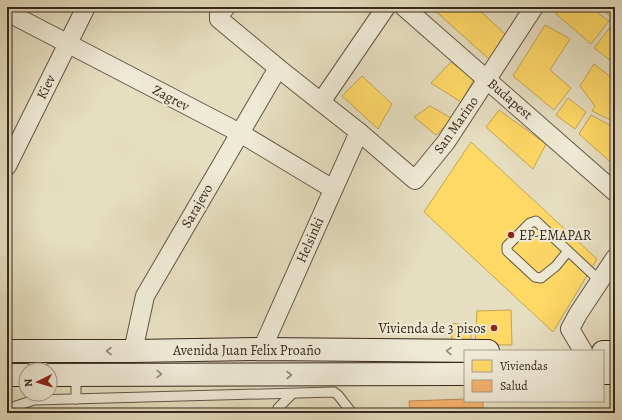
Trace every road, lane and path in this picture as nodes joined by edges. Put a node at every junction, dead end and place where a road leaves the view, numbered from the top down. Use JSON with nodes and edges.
{"nodes":[{"id":1,"x":86,"y":7,"type":"edge"},
{"id":2,"x":386,"y":7,"type":"edge"},
{"id":3,"x":404,"y":7,"type":"edge"},
{"id":4,"x":534,"y":7,"type":"edge"},
{"id":5,"x":7,"y":12,"type":"edge"},
{"id":6,"x":222,"y":12,"type":"edge"},
{"id":7,"x":68,"y":43,"type":"junction"},
{"id":8,"x":278,"y":68,"type":"junction"},
{"id":9,"x":487,"y":79,"type":"junction"},
{"id":10,"x":321,"y":102,"type":"junction"},
{"id":11,"x":359,"y":132,"type":"junction"},
{"id":12,"x":240,"y":133,"type":"junction"},
{"id":13,"x":7,"y":166,"type":"edge"},
{"id":14,"x":332,"y":189,"type":"junction"},
{"id":15,"x":615,"y":192,"type":"edge"},
{"id":16,"x":568,"y":251,"type":"junction"},
{"id":17,"x":615,"y":258,"type":"edge"},
{"id":18,"x":599,"y":280,"type":"junction"},
{"id":19,"x":262,"y":349,"type":"junction"},
{"id":20,"x":582,"y":350,"type":"edge"},
{"id":21,"x":7,"y":351,"type":"edge"},
{"id":22,"x":133,"y":351,"type":"junction"},
{"id":23,"x":464,"y":351,"type":"edge"},
{"id":24,"x":604,"y":352,"type":"edge"},
{"id":25,"x":615,"y":352,"type":"edge"},
{"id":26,"x":76,"y":374,"type":"junction"},
{"id":27,"x":464,"y":374,"type":"edge"},
{"id":28,"x":7,"y":375,"type":"edge"},
{"id":29,"x":18,"y":375,"type":"edge"},
{"id":30,"x":58,"y":375,"type":"edge"},
{"id":31,"x":292,"y":394,"type":"junction"},
{"id":32,"x":76,"y":399,"type":"junction"},
{"id":33,"x":7,"y":409,"type":"edge"},
{"id":34,"x":278,"y":413,"type":"edge"},
{"id":35,"x":352,"y":413,"type":"edge"}],
"edges":[{"from":1,"to":7,"type":"street","name":"Kiev"},
{"from":2,"to":10,"type":"street"},
{"from":3,"to":9,"type":"street","name":"Budapest"},
{"from":4,"to":9,"type":"street","name":"San Marino"},
{"from":5,"to":7,"type":"street","name":"Zagrev"},
{"from":6,"to":8,"type":"street"},
{"from":7,"to":12,"type":"street","name":"Zagrev"},
{"from":7,"to":13,"type":"street","name":"Kiev"},
{"from":8,"to":10,"type":"street"},
{"from":8,"to":12,"type":"street","name":"Sarajevo"},
{"from":9,"to":11,"type":"street","name":"San Marino"},
{"from":9,"to":15,"type":"street","name":"Budapest"},
{"from":10,"to":11,"type":"street"},
{"from":11,"to":14,"type":"street","name":"Helsinki"},
{"from":12,"to":14,"type":"street","name":"Zagrev"},
{"from":12,"to":22,"type":"street","name":"Sarajevo"},
{"from":14,"to":19,"type":"street","name":"Helsinki"},
{"from":16,"to":16,"type":"lane"},
{"from":16,"to":18,"type":"lane"},
{"from":17,"to":18,"type":"street"},
{"from":18,"to":20,"type":"street"},
{"from":19,"to":22,"type":"street","name":"Avenida Juan Felix Proaño"},
{"from":23,"to":19,"type":"street","name":"Avenida Juan Felix Proaño","one_way":true},
{"from":22,"to":21,"type":"street","name":"Avenida Juan Felix Proaño","one_way":true},
{"from":24,"to":25,"type":"street"},
{"from":26,"to":27,"type":"street","name":"Avenida Juan Felix Proaño","one_way":true},
{"from":26,"to":30,"type":"street","name":"Avenida Juan Felix Proaño"},
{"from":26,"to":32,"type":"lane"},
{"from":28,"to":29,"type":"street"},
{"from":31,"to":32,"type":"lane"},
{"from":31,"to":34,"type":"lane"},
{"from":31,"to":35,"type":"lane"},
{"from":32,"to":33,"type":"lane"}]}
